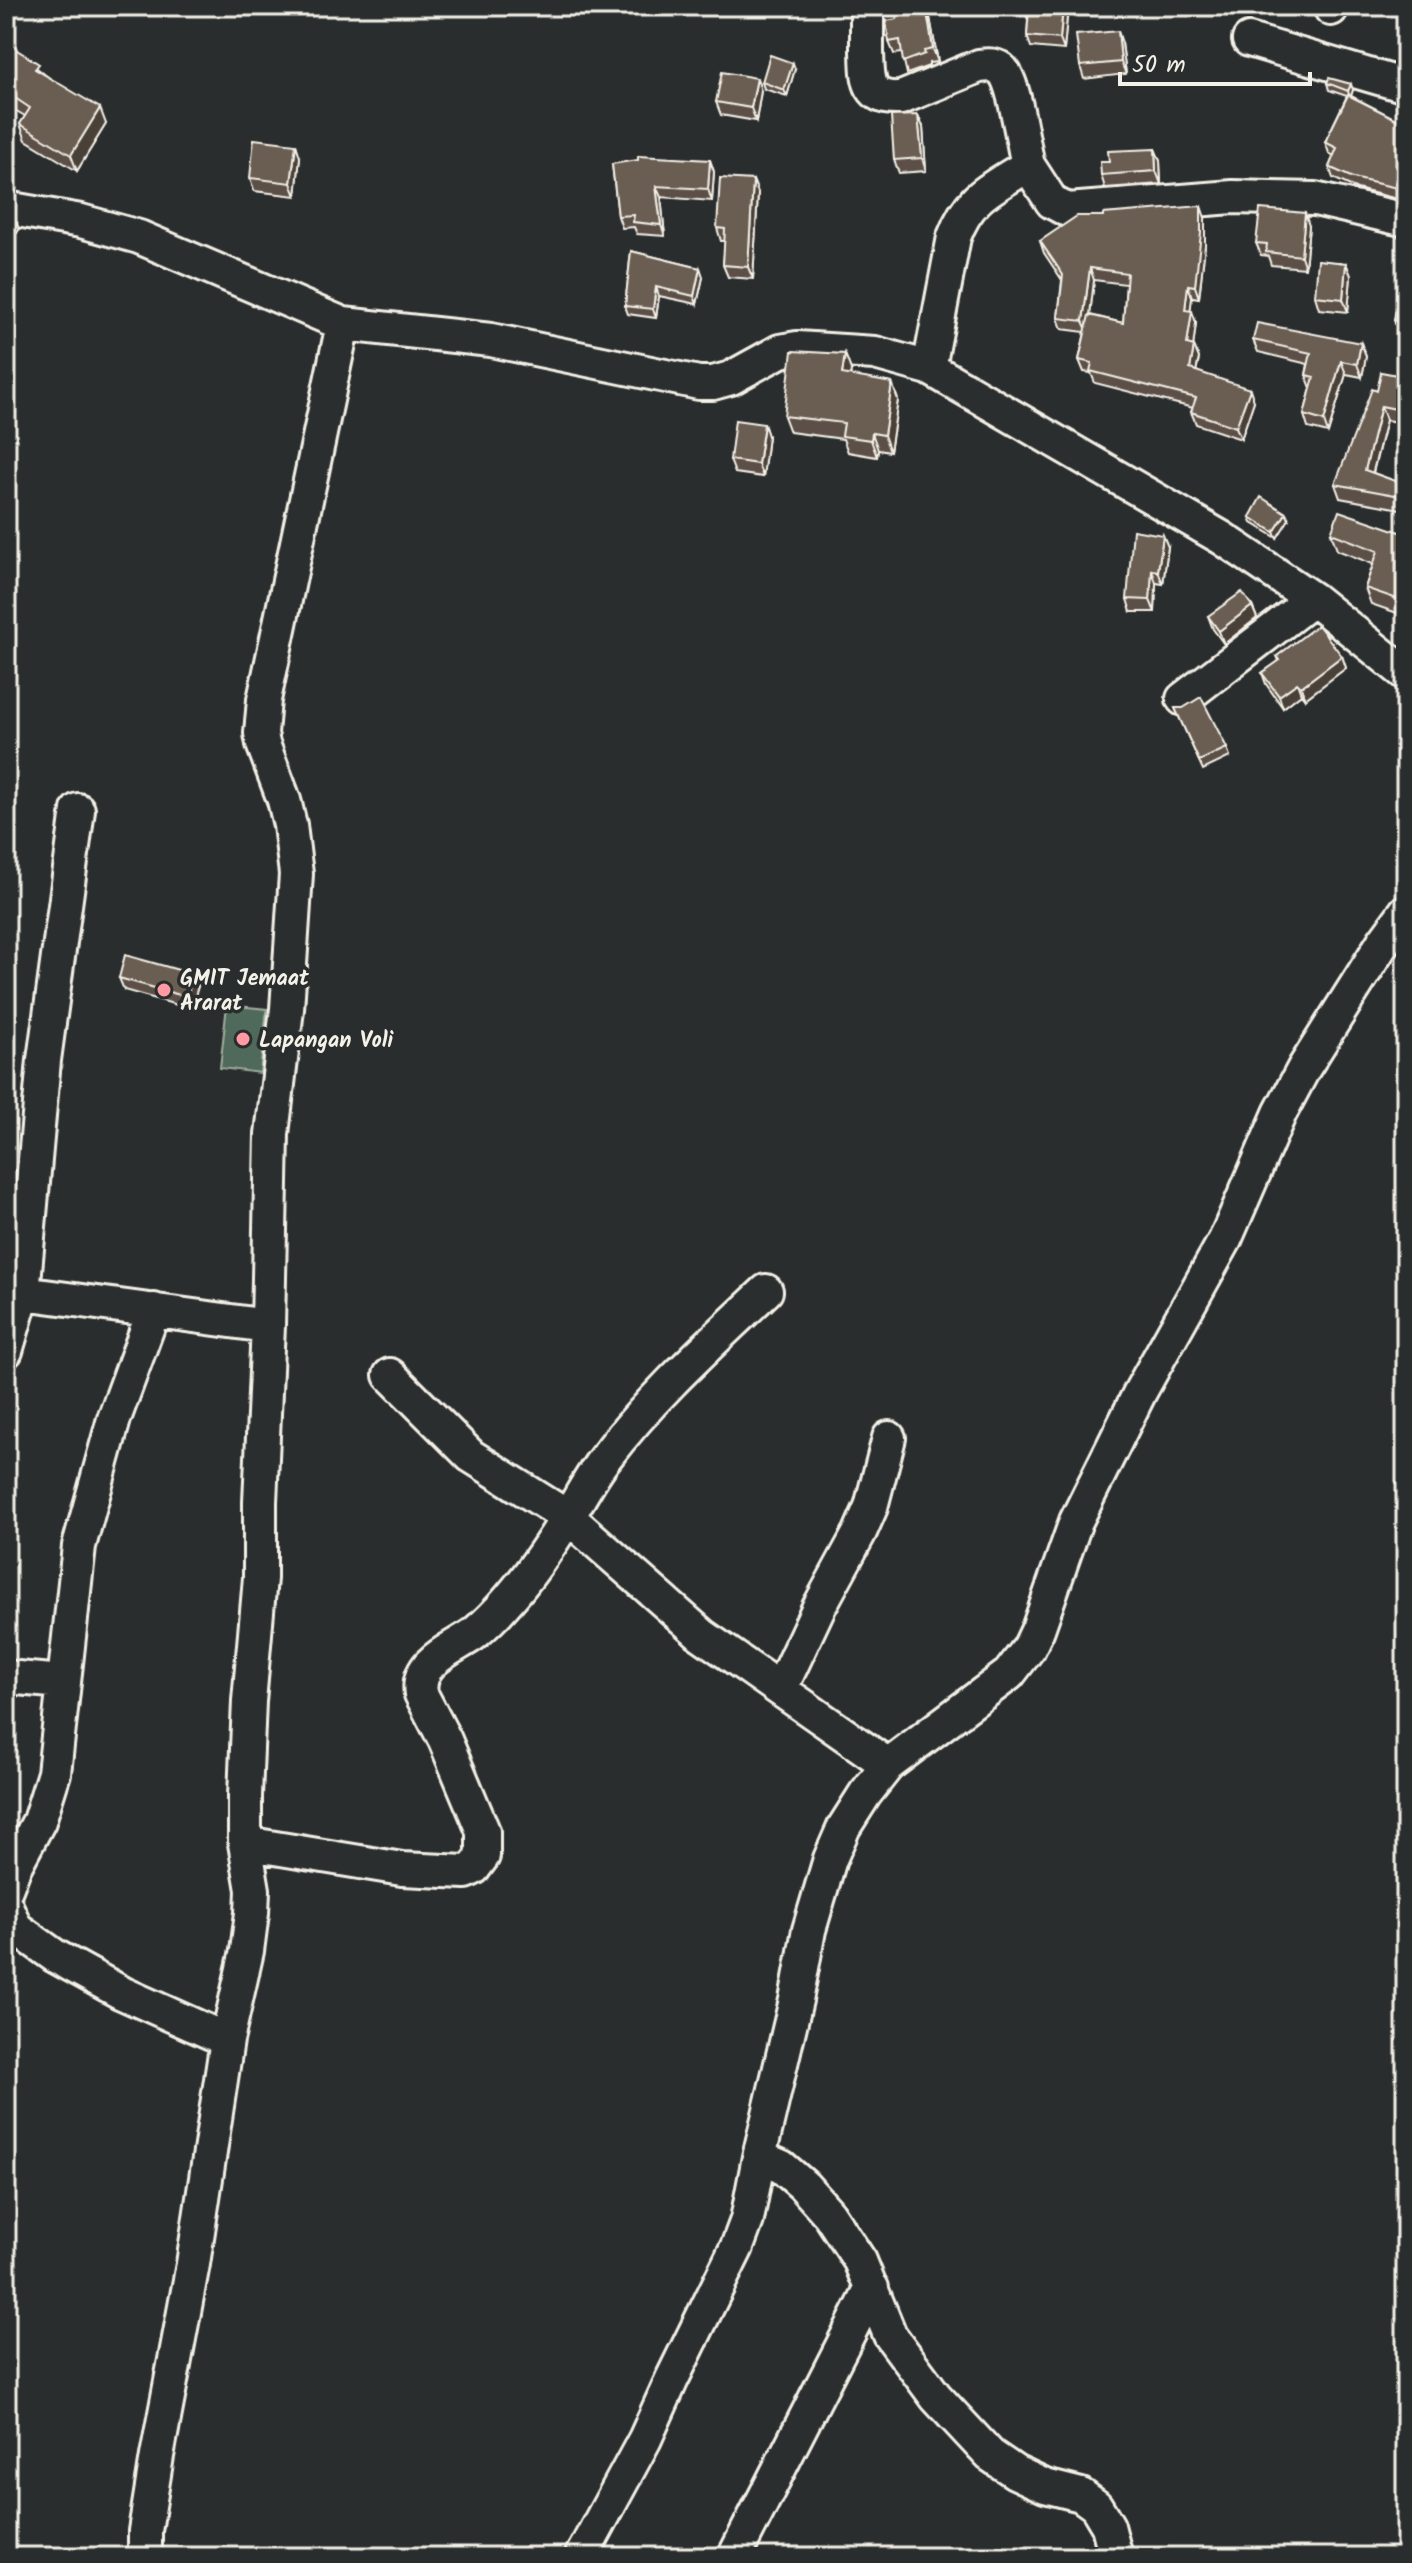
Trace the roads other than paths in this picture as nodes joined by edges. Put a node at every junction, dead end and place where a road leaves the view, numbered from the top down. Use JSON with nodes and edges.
{"nodes":[{"id":1,"x":867,"y":6,"type":"edge"},
{"id":2,"x":1249,"y":40,"type":"dead end"},
{"id":3,"x":1406,"y":86,"type":"edge"},
{"id":4,"x":1028,"y":165,"type":"junction"},
{"id":5,"x":6,"y":208,"type":"edge"},
{"id":6,"x":1406,"y":220,"type":"edge"},
{"id":7,"x":343,"y":324,"type":"junction"},
{"id":8,"x":929,"y":368,"type":"junction"},
{"id":9,"x":1313,"y":599,"type":"junction"},
{"id":10,"x":1406,"y":674,"type":"edge"},
{"id":11,"x":1183,"y":699,"type":"dead end"},
{"id":12,"x":78,"y":810,"type":"dead end"},
{"id":13,"x":1406,"y":911,"type":"edge"},
{"id":14,"x":766,"y":1291,"type":"dead end"},
{"id":15,"x":23,"y":1293,"type":"junction"},
{"id":16,"x":154,"y":1310,"type":"junction"},
{"id":17,"x":268,"y":1326,"type":"junction"},
{"id":18,"x":6,"y":1351,"type":"edge"},
{"id":19,"x":390,"y":1375,"type":"dead end"},
{"id":20,"x":889,"y":1438,"type":"dead end"},
{"id":21,"x":568,"y":1517,"type":"junction"},
{"id":22,"x":6,"y":1677,"type":"edge"},
{"id":23,"x":63,"y":1682,"type":"junction"},
{"id":24,"x":781,"y":1688,"type":"junction"},
{"id":25,"x":888,"y":1765,"type":"junction"},
{"id":26,"x":245,"y":1843,"type":"junction"},
{"id":27,"x":6,"y":1889,"type":"edge"},
{"id":28,"x":6,"y":1906,"type":"edge"},
{"id":29,"x":227,"y":2040,"type":"junction"},
{"id":30,"x":759,"y":2157,"type":"junction"},
{"id":31,"x":872,"y":2288,"type":"junction"},
{"id":32,"x":145,"y":2557,"type":"edge"},
{"id":33,"x":581,"y":2557,"type":"edge"},
{"id":34,"x":734,"y":2557,"type":"edge"},
{"id":35,"x":1116,"y":2557,"type":"edge"}],
"edges":[{"from":1,"to":4,"type":"street"},
{"from":2,"to":3,"type":"street"},
{"from":4,"to":6,"type":"street"},
{"from":4,"to":8,"type":"street"},
{"from":5,"to":7,"type":"street"},
{"from":7,"to":8,"type":"street"},
{"from":7,"to":17,"type":"street"},
{"from":8,"to":9,"type":"street"},
{"from":9,"to":10,"type":"street"},
{"from":9,"to":11,"type":"street"},
{"from":12,"to":15,"type":"street"},
{"from":13,"to":25,"type":"street"},
{"from":14,"to":21,"type":"street"},
{"from":15,"to":16,"type":"street"},
{"from":15,"to":18,"type":"street"},
{"from":16,"to":17,"type":"street"},
{"from":16,"to":23,"type":"street"},
{"from":17,"to":26,"type":"street"},
{"from":19,"to":21,"type":"street"},
{"from":20,"to":24,"type":"street"},
{"from":21,"to":24,"type":"street"},
{"from":21,"to":26,"type":"street"},
{"from":22,"to":23,"type":"street"},
{"from":23,"to":27,"type":"street"},
{"from":24,"to":25,"type":"street"},
{"from":25,"to":30,"type":"street"},
{"from":26,"to":29,"type":"street"},
{"from":28,"to":29,"type":"street"},
{"from":29,"to":32,"type":"street"},
{"from":30,"to":31,"type":"street"},
{"from":30,"to":33,"type":"street"},
{"from":31,"to":34,"type":"street"},
{"from":31,"to":35,"type":"street"}]}
